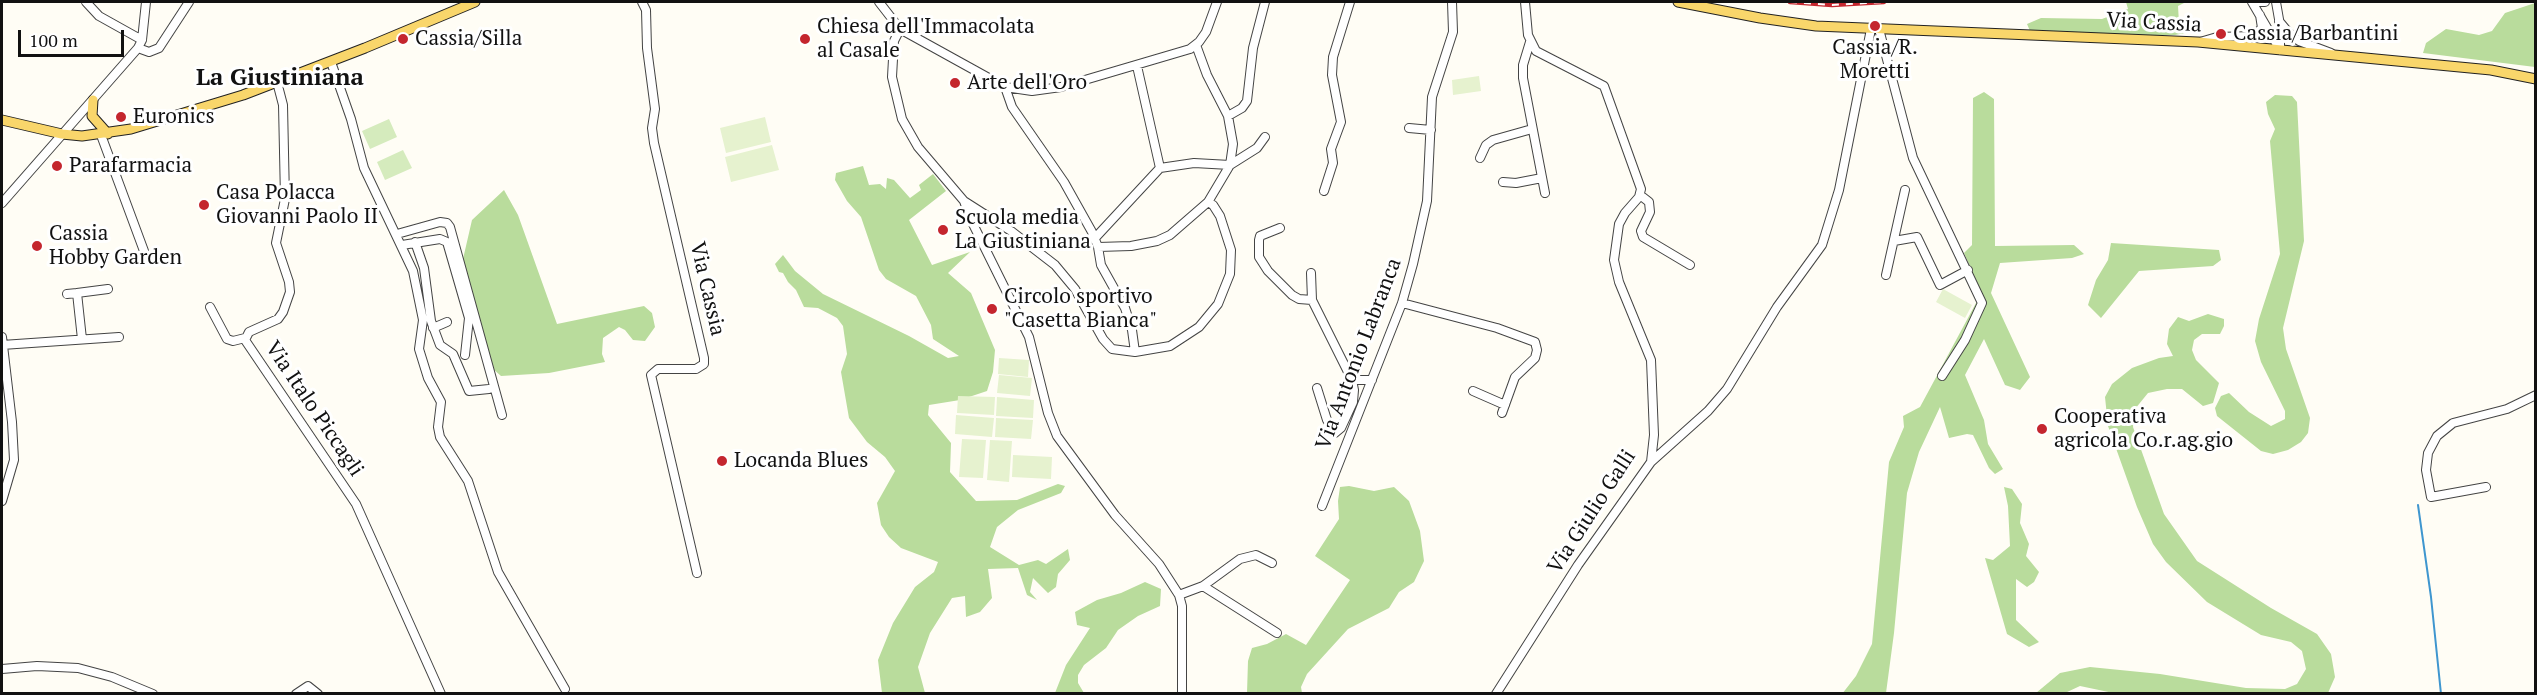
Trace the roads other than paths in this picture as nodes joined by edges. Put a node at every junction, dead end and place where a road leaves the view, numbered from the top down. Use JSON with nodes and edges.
{"nodes":[{"id":1,"x":87,"y":2,"type":"edge"},
{"id":2,"x":146,"y":2,"type":"edge"},
{"id":3,"x":189,"y":2,"type":"edge"},
{"id":4,"x":475,"y":2,"type":"edge"},
{"id":5,"x":642,"y":2,"type":"edge"},
{"id":6,"x":879,"y":2,"type":"edge"},
{"id":7,"x":1217,"y":2,"type":"edge"},
{"id":8,"x":1265,"y":2,"type":"edge"},
{"id":9,"x":1350,"y":2,"type":"edge"},
{"id":10,"x":1452,"y":2,"type":"edge"},
{"id":11,"x":1526,"y":2,"type":"edge"},
{"id":12,"x":1678,"y":2,"type":"edge"},
{"id":13,"x":2253,"y":2,"type":"edge"},
{"id":14,"x":2265,"y":2,"type":"edge"},
{"id":15,"x":2276,"y":2,"type":"edge"},
{"id":16,"x":2260,"y":15,"type":"junction"},
{"id":17,"x":2279,"y":21,"type":"junction"},
{"id":18,"x":900,"y":29,"type":"junction"},
{"id":19,"x":1875,"y":29,"type":"junction"},
{"id":20,"x":1530,"y":42,"type":"junction"},
{"id":21,"x":2198,"y":42,"type":"junction"},
{"id":22,"x":140,"y":44,"type":"junction"},
{"id":23,"x":1196,"y":45,"type":"junction"},
{"id":24,"x":2280,"y":50,"type":"junction"},
{"id":25,"x":2332,"y":54,"type":"junction"},
{"id":26,"x":331,"y":62,"type":"junction"},
{"id":27,"x":1137,"y":66,"type":"junction"},
{"id":28,"x":2491,"y":70,"type":"junction"},
{"id":29,"x":2535,"y":73,"type":"edge"},
{"id":30,"x":2535,"y":81,"type":"edge"},
{"id":31,"x":277,"y":82,"type":"junction"},
{"id":32,"x":1005,"y":87,"type":"junction"},
{"id":33,"x":93,"y":100,"type":"junction"},
{"id":34,"x":1228,"y":116,"type":"junction"},
{"id":35,"x":2,"y":120,"type":"edge"},
{"id":36,"x":1409,"y":128,"type":"dead end"},
{"id":37,"x":1431,"y":129,"type":"junction"},
{"id":38,"x":1532,"y":129,"type":"junction"},
{"id":39,"x":62,"y":134,"type":"junction"},
{"id":40,"x":105,"y":134,"type":"junction"},
{"id":41,"x":1265,"y":137,"type":"dead end"},
{"id":42,"x":1480,"y":158,"type":"dead end"},
{"id":43,"x":1230,"y":165,"type":"junction"},
{"id":44,"x":1160,"y":168,"type":"junction"},
{"id":45,"x":1542,"y":178,"type":"junction"},
{"id":46,"x":1503,"y":182,"type":"dead end"},
{"id":47,"x":1324,"y":190,"type":"dead end"},
{"id":48,"x":1905,"y":190,"type":"dead end"},
{"id":49,"x":1545,"y":194,"type":"dead end"},
{"id":50,"x":1640,"y":195,"type":"junction"},
{"id":51,"x":964,"y":201,"type":"junction"},
{"id":52,"x":1208,"y":202,"type":"junction"},
{"id":53,"x":2,"y":203,"type":"edge"},
{"id":54,"x":1280,"y":228,"type":"dead end"},
{"id":55,"x":397,"y":234,"type":"junction"},
{"id":56,"x":1095,"y":238,"type":"junction"},
{"id":57,"x":1894,"y":241,"type":"junction"},
{"id":58,"x":415,"y":242,"type":"junction"},
{"id":59,"x":402,"y":245,"type":"junction"},
{"id":60,"x":1098,"y":248,"type":"junction"},
{"id":61,"x":144,"y":250,"type":"dead end"},
{"id":62,"x":1690,"y":264,"type":"dead end"},
{"id":63,"x":1968,"y":270,"type":"junction"},
{"id":64,"x":1311,"y":273,"type":"dead end"},
{"id":65,"x":1886,"y":274,"type":"dead end"},
{"id":66,"x":108,"y":289,"type":"dead end"},
{"id":67,"x":77,"y":293,"type":"junction"},
{"id":68,"x":67,"y":294,"type":"dead end"},
{"id":69,"x":1312,"y":300,"type":"junction"},
{"id":70,"x":1402,"y":303,"type":"junction"},
{"id":71,"x":210,"y":307,"type":"dead end"},
{"id":72,"x":447,"y":322,"type":"dead end"},
{"id":73,"x":433,"y":328,"type":"junction"},
{"id":74,"x":119,"y":337,"type":"dead end"},
{"id":75,"x":245,"y":338,"type":"junction"},
{"id":76,"x":82,"y":339,"type":"junction"},
{"id":77,"x":2,"y":341,"type":"edge"},
{"id":78,"x":1135,"y":352,"type":"junction"},
{"id":79,"x":465,"y":355,"type":"dead end"},
{"id":80,"x":1941,"y":376,"type":"dead end"},
{"id":81,"x":1352,"y":380,"type":"junction"},
{"id":82,"x":1372,"y":380,"type":"junction"},
{"id":83,"x":1317,"y":388,"type":"dead end"},
{"id":84,"x":489,"y":389,"type":"dead end"},
{"id":85,"x":1473,"y":391,"type":"dead end"},
{"id":86,"x":2535,"y":395,"type":"edge"},
{"id":87,"x":502,"y":415,"type":"dead end"},
{"id":88,"x":1651,"y":462,"type":"junction"},
{"id":89,"x":2486,"y":487,"type":"dead end"},
{"id":90,"x":2,"y":501,"type":"edge"},
{"id":91,"x":1322,"y":506,"type":"dead end"},
{"id":92,"x":1272,"y":563,"type":"dead end"},
{"id":93,"x":697,"y":573,"type":"dead end"},
{"id":94,"x":1203,"y":586,"type":"junction"},
{"id":95,"x":1179,"y":595,"type":"junction"},
{"id":96,"x":1277,"y":633,"type":"dead end"},
{"id":97,"x":2,"y":669,"type":"edge"},
{"id":98,"x":565,"y":689,"type":"dead end"},
{"id":99,"x":153,"y":693,"type":"edge"},
{"id":100,"x":296,"y":693,"type":"edge"},
{"id":101,"x":318,"y":693,"type":"edge"},
{"id":102,"x":441,"y":693,"type":"edge"},
{"id":103,"x":1182,"y":693,"type":"edge"},
{"id":104,"x":1496,"y":693,"type":"edge"}],
"edges":[{"from":1,"to":22,"type":"street"},
{"from":2,"to":22,"type":"street"},
{"from":3,"to":22,"type":"street"},
{"from":4,"to":26,"type":"main road"},
{"from":5,"to":93,"type":"street","name":"Via Cassia"},
{"from":6,"to":18,"type":"street"},
{"from":7,"to":23,"type":"street"},
{"from":8,"to":34,"type":"street"},
{"from":9,"to":47,"type":"street"},
{"from":10,"to":37,"type":"street","name":"Via Antonio Labranca"},
{"from":11,"to":20,"type":"street"},
{"from":12,"to":19,"type":"main road","name":"Via Cassia"},
{"from":13,"to":14,"type":"street"},
{"from":13,"to":16,"type":"street"},
{"from":15,"to":17,"type":"street"},
{"from":16,"to":21,"type":"street"},
{"from":16,"to":24,"type":"street"},
{"from":17,"to":24,"type":"street"},
{"from":17,"to":25,"type":"street"},
{"from":18,"to":32,"type":"street"},
{"from":18,"to":51,"type":"street"},
{"from":19,"to":21,"type":"main road","name":"Via Cassia"},
{"from":19,"to":63,"type":"street"},
{"from":19,"to":88,"type":"street"},
{"from":20,"to":38,"type":"street"},
{"from":20,"to":50,"type":"street"},
{"from":21,"to":24,"type":"main road","name":"Via Cassia"},
{"from":22,"to":33,"type":"street"},
{"from":23,"to":27,"type":"street"},
{"from":23,"to":34,"type":"street"},
{"from":24,"to":25,"type":"main road","name":"Via Cassia"},
{"from":25,"to":28,"type":"main road","name":"Via Cassia"},
{"from":26,"to":31,"type":"main road"},
{"from":26,"to":55,"type":"street"},
{"from":27,"to":32,"type":"street"},
{"from":27,"to":44,"type":"street"},
{"from":28,"to":29,"type":"main road"},
{"from":28,"to":30,"type":"main road","name":"Via Cassia"},
{"from":31,"to":40,"type":"main road"},
{"from":31,"to":75,"type":"street","name":"Via Italo Piccagli"},
{"from":32,"to":56,"type":"street"},
{"from":33,"to":39,"type":"street"},
{"from":33,"to":40,"type":"main road"},
{"from":34,"to":43,"type":"street"},
{"from":35,"to":39,"type":"main road"},
{"from":36,"to":37,"type":"street"},
{"from":37,"to":70,"type":"street","name":"Via Antonio Labranca"},
{"from":38,"to":42,"type":"street"},
{"from":38,"to":45,"type":"street"},
{"from":39,"to":40,"type":"main road"},
{"from":39,"to":53,"type":"street"},
{"from":40,"to":61,"type":"street"},
{"from":41,"to":43,"type":"street"},
{"from":43,"to":44,"type":"street"},
{"from":43,"to":52,"type":"street"},
{"from":44,"to":56,"type":"street"},
{"from":45,"to":46,"type":"street"},
{"from":45,"to":49,"type":"street"},
{"from":48,"to":57,"type":"street"},
{"from":50,"to":62,"type":"street"},
{"from":50,"to":88,"type":"street","name":"Via Giulio Galli"},
{"from":51,"to":78,"type":"street"},
{"from":51,"to":95,"type":"street"},
{"from":52,"to":60,"type":"street"},
{"from":52,"to":78,"type":"street"},
{"from":54,"to":69,"type":"street"},
{"from":55,"to":59,"type":"street"},
{"from":55,"to":87,"type":"street"},
{"from":56,"to":60,"type":"street"},
{"from":57,"to":63,"type":"street"},
{"from":57,"to":65,"type":"street"},
{"from":58,"to":59,"type":"street"},
{"from":58,"to":73,"type":"street"},
{"from":58,"to":79,"type":"street"},
{"from":59,"to":98,"type":"street"},
{"from":60,"to":78,"type":"street"},
{"from":63,"to":80,"type":"street"},
{"from":64,"to":69,"type":"street"},
{"from":66,"to":67,"type":"street"},
{"from":67,"to":68,"type":"street"},
{"from":67,"to":76,"type":"street"},
{"from":69,"to":81,"type":"street"},
{"from":70,"to":82,"type":"street","name":"Via Antonio Labranca"},
{"from":70,"to":85,"type":"street"},
{"from":71,"to":75,"type":"street"},
{"from":72,"to":73,"type":"street"},
{"from":73,"to":84,"type":"street"},
{"from":74,"to":76,"type":"street"},
{"from":75,"to":102,"type":"street","name":"Via Italo Piccagli"},
{"from":76,"to":77,"type":"street"},
{"from":77,"to":90,"type":"street"},
{"from":81,"to":82,"type":"street"},
{"from":81,"to":83,"type":"street"},
{"from":82,"to":91,"type":"street","name":"Via Antonio Labranca"},
{"from":86,"to":89,"type":"street"},
{"from":88,"to":104,"type":"street","name":"Via Giulio Galli"},
{"from":92,"to":94,"type":"street"},
{"from":94,"to":95,"type":"street"},
{"from":94,"to":96,"type":"street"},
{"from":95,"to":103,"type":"street"},
{"from":97,"to":99,"type":"street"},
{"from":100,"to":101,"type":"street"}]}
